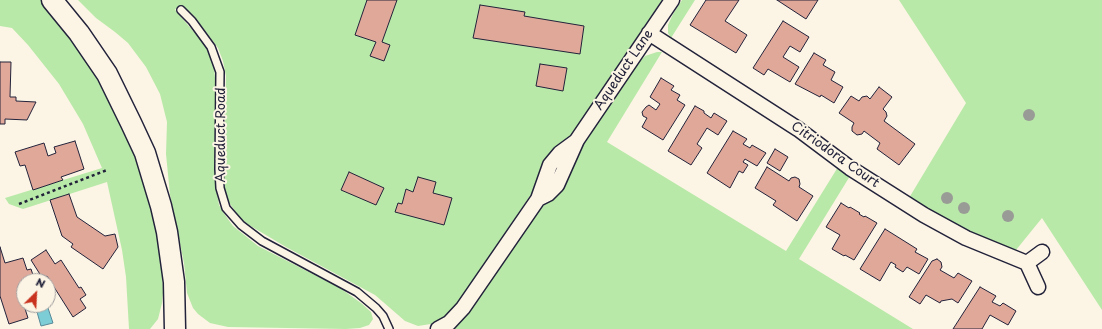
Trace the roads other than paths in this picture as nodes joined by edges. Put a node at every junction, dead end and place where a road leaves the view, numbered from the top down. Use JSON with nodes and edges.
{"nodes":[{"id":1,"x":52,"y":0,"type":"edge"},
{"id":2,"x":672,"y":0,"type":"edge"},
{"id":3,"x":182,"y":10,"type":"dead end"},
{"id":4,"x":649,"y":33,"type":"junction"},
{"id":5,"x":1042,"y":252,"type":"dead end"},
{"id":6,"x":1027,"y":263,"type":"junction"},
{"id":7,"x":1038,"y":287,"type":"dead end"},
{"id":8,"x":175,"y":329,"type":"edge"},
{"id":9,"x":389,"y":329,"type":"edge"},
{"id":10,"x":438,"y":329,"type":"edge"}],
"edges":[{"from":1,"to":8,"type":"main road"},
{"from":2,"to":4,"type":"street","name":"Aqueduct Lane"},
{"from":3,"to":9,"type":"lane","name":"Aqueduct Road"},
{"from":4,"to":6,"type":"street","name":"Citriodora Court"},
{"from":4,"to":10,"type":"street","name":"Aqueduct Lane"},
{"from":5,"to":6,"type":"street"},
{"from":6,"to":7,"type":"street"}]}
